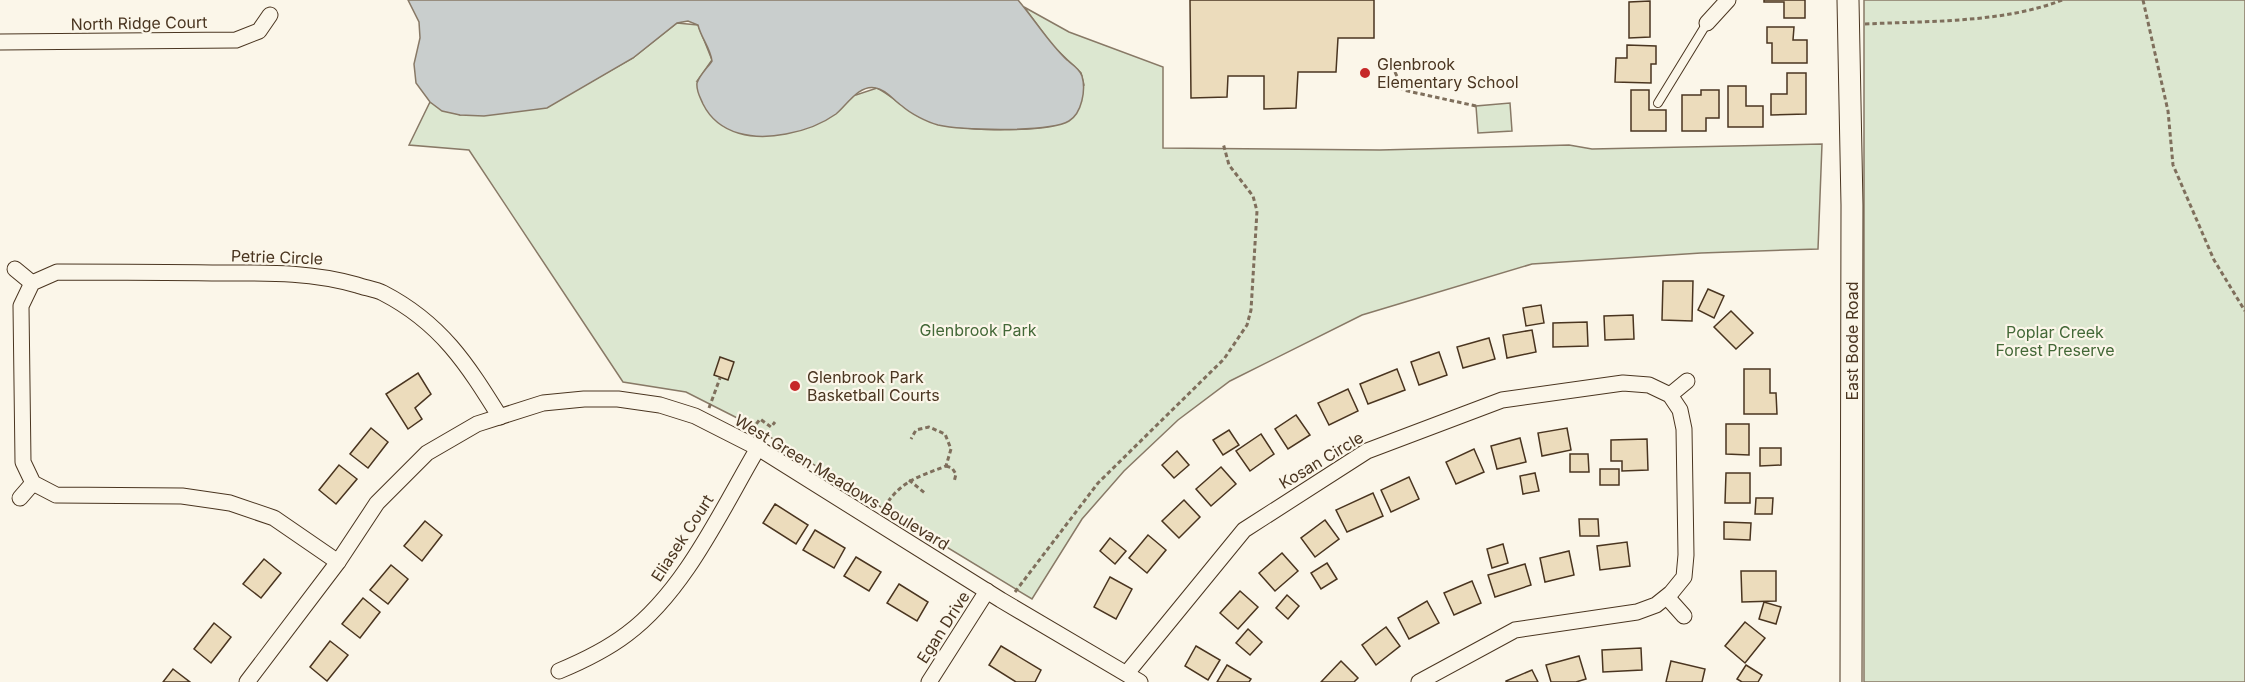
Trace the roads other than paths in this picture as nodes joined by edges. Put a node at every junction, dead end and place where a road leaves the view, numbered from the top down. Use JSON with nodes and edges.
{"nodes":[{"id":1,"x":1728,"y":0,"type":"edge"},
{"id":2,"x":1848,"y":0,"type":"edge"},
{"id":3,"x":270,"y":15,"type":"dead end"},
{"id":4,"x":1707,"y":23,"type":"joint"},
{"id":5,"x":0,"y":42,"type":"edge"},
{"id":6,"x":1658,"y":103,"type":"dead end"},
{"id":7,"x":15,"y":268,"type":"dead end"},
{"id":8,"x":32,"y":284,"type":"junction"},
{"id":9,"x":1687,"y":381,"type":"dead end"},
{"id":10,"x":1670,"y":395,"type":"junction"},
{"id":11,"x":500,"y":417,"type":"junction"},
{"id":12,"x":752,"y":445,"type":"junction"},
{"id":13,"x":33,"y":483,"type":"junction"},
{"id":14,"x":20,"y":498,"type":"dead end"},
{"id":15,"x":338,"y":562,"type":"junction"},
{"id":16,"x":987,"y":591,"type":"junction"},
{"id":17,"x":1667,"y":597,"type":"junction"},
{"id":18,"x":1684,"y":616,"type":"dead end"},
{"id":19,"x":559,"y":671,"type":"dead end"},
{"id":20,"x":1134,"y":678,"type":"edge"},
{"id":21,"x":247,"y":682,"type":"edge"},
{"id":22,"x":929,"y":682,"type":"edge"},
{"id":23,"x":1419,"y":682,"type":"edge"},
{"id":24,"x":1851,"y":682,"type":"edge"}],
"edges":[{"from":1,"to":4,"type":"street"},
{"from":2,"to":24,"type":"street","name":"East Bode Road"},
{"from":3,"to":5,"type":"street","name":"North Ridge Court"},
{"from":4,"to":6,"type":"lane"},
{"from":7,"to":8,"type":"street"},
{"from":8,"to":11,"type":"street","name":"Petrie Circle"},
{"from":8,"to":13,"type":"street"},
{"from":9,"to":10,"type":"street"},
{"from":10,"to":17,"type":"street"},
{"from":10,"to":20,"type":"street","name":"Kosan Circle"},
{"from":11,"to":12,"type":"street","name":"West Green Meadows Boulevard"},
{"from":11,"to":15,"type":"street","name":"West Green Meadows Boulevard"},
{"from":12,"to":16,"type":"street","name":"West Green Meadows Boulevard"},
{"from":12,"to":19,"type":"street","name":"Eliasek Court"},
{"from":13,"to":14,"type":"street"},
{"from":13,"to":15,"type":"street"},
{"from":15,"to":21,"type":"street","name":"West Green Meadows Boulevard"},
{"from":16,"to":20,"type":"street","name":"West Green Meadows Boulevard"},
{"from":16,"to":22,"type":"street","name":"Egan Drive"},
{"from":17,"to":18,"type":"street"},
{"from":17,"to":23,"type":"street"}]}
